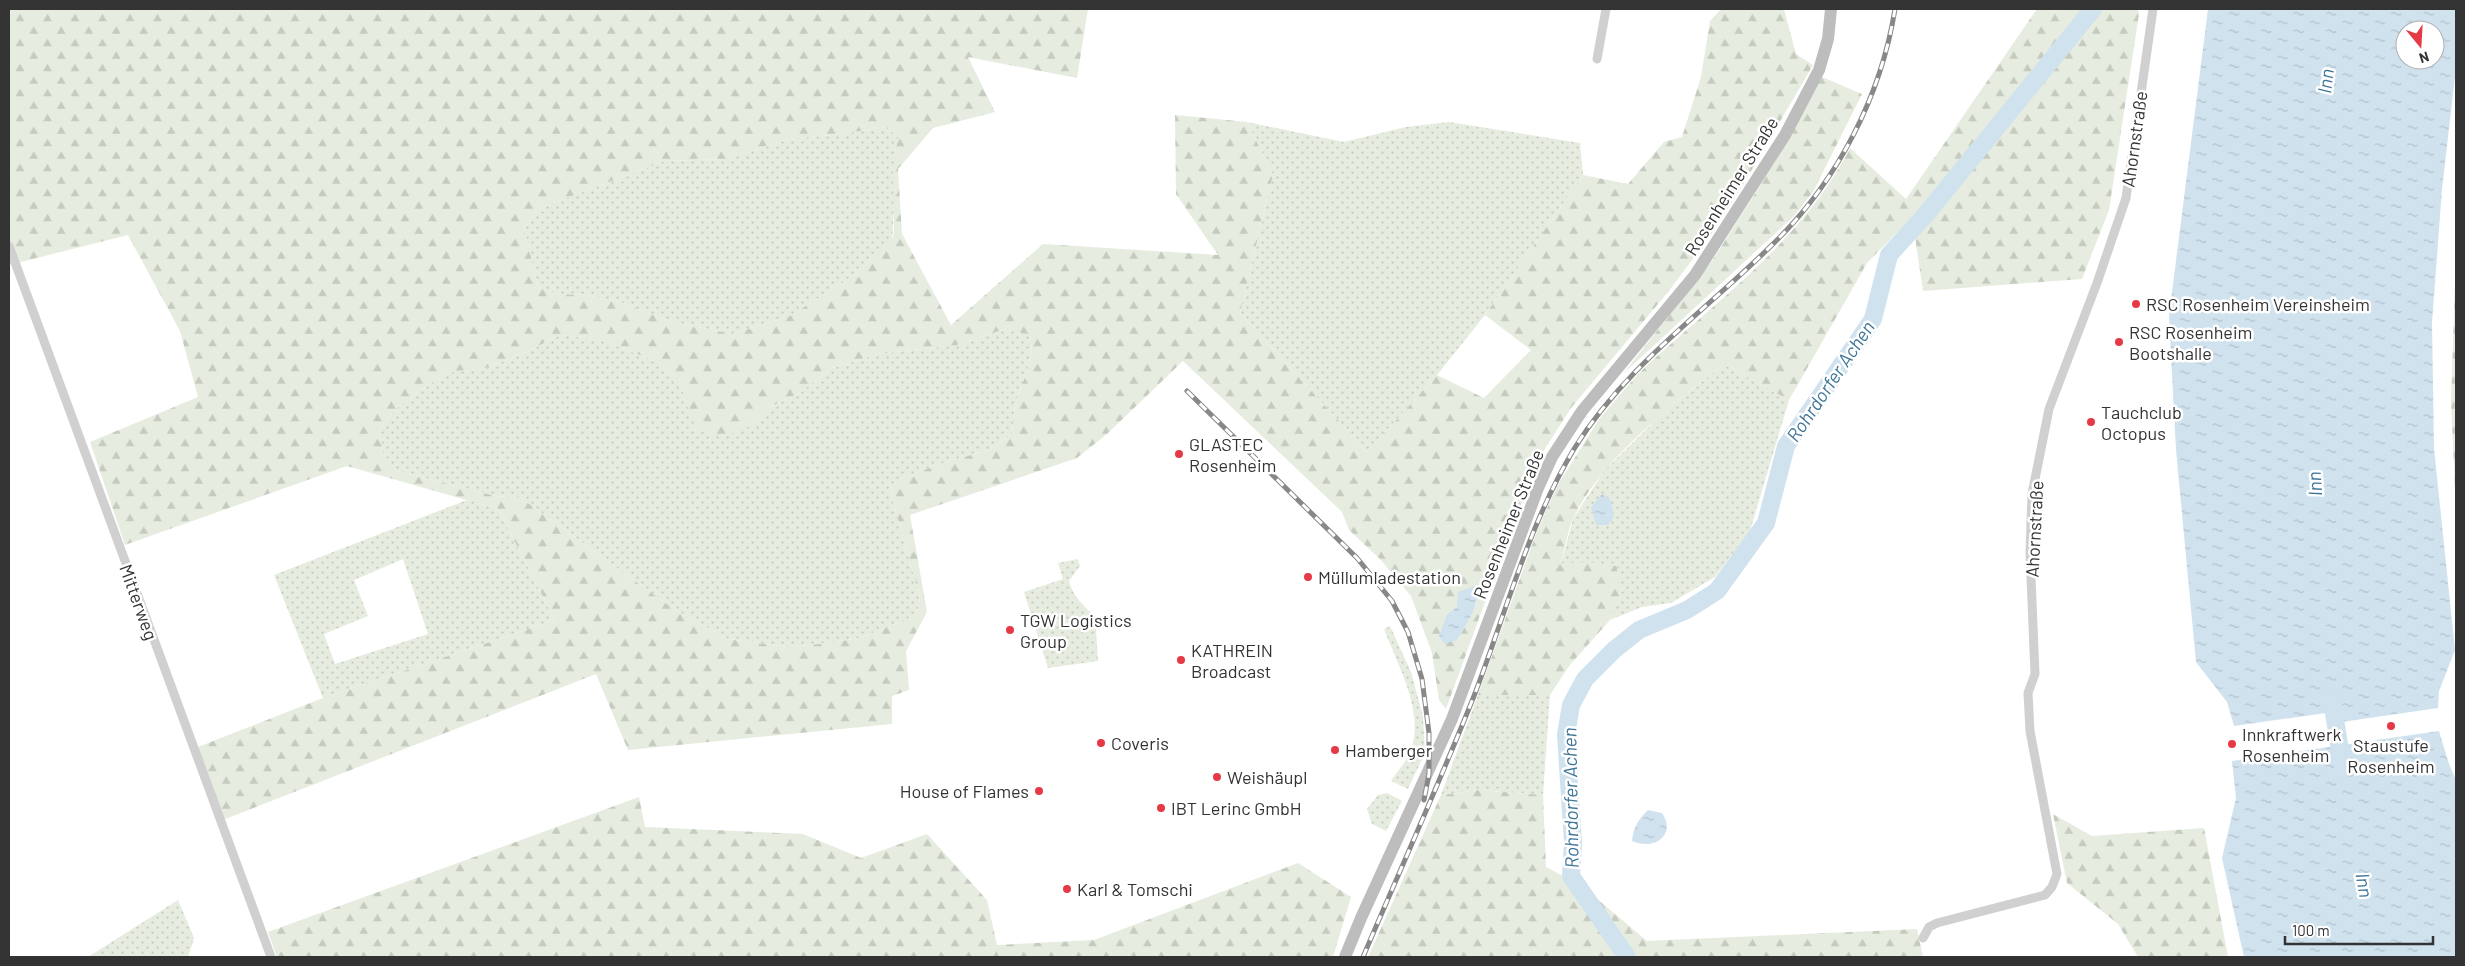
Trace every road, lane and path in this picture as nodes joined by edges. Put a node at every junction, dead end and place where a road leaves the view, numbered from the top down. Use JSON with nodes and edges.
{"nodes":[{"id":1,"x":1606,"y":9,"type":"edge"},
{"id":2,"x":1831,"y":9,"type":"edge"},
{"id":3,"x":2153,"y":9,"type":"edge"},
{"id":4,"x":1597,"y":59,"type":"dead end"},
{"id":5,"x":9,"y":246,"type":"edge"},
{"id":6,"x":1924,"y":938,"type":"dead end"},
{"id":7,"x":270,"y":957,"type":"edge"},
{"id":8,"x":1345,"y":957,"type":"edge"}],
"edges":[{"from":1,"to":4,"type":"street"},
{"from":2,"to":8,"type":"main road","name":"Rosenheimer Straße"},
{"from":3,"to":6,"type":"street","name":"Ahornstraße"},
{"from":5,"to":7,"type":"street","name":"Mitterweg"}]}
